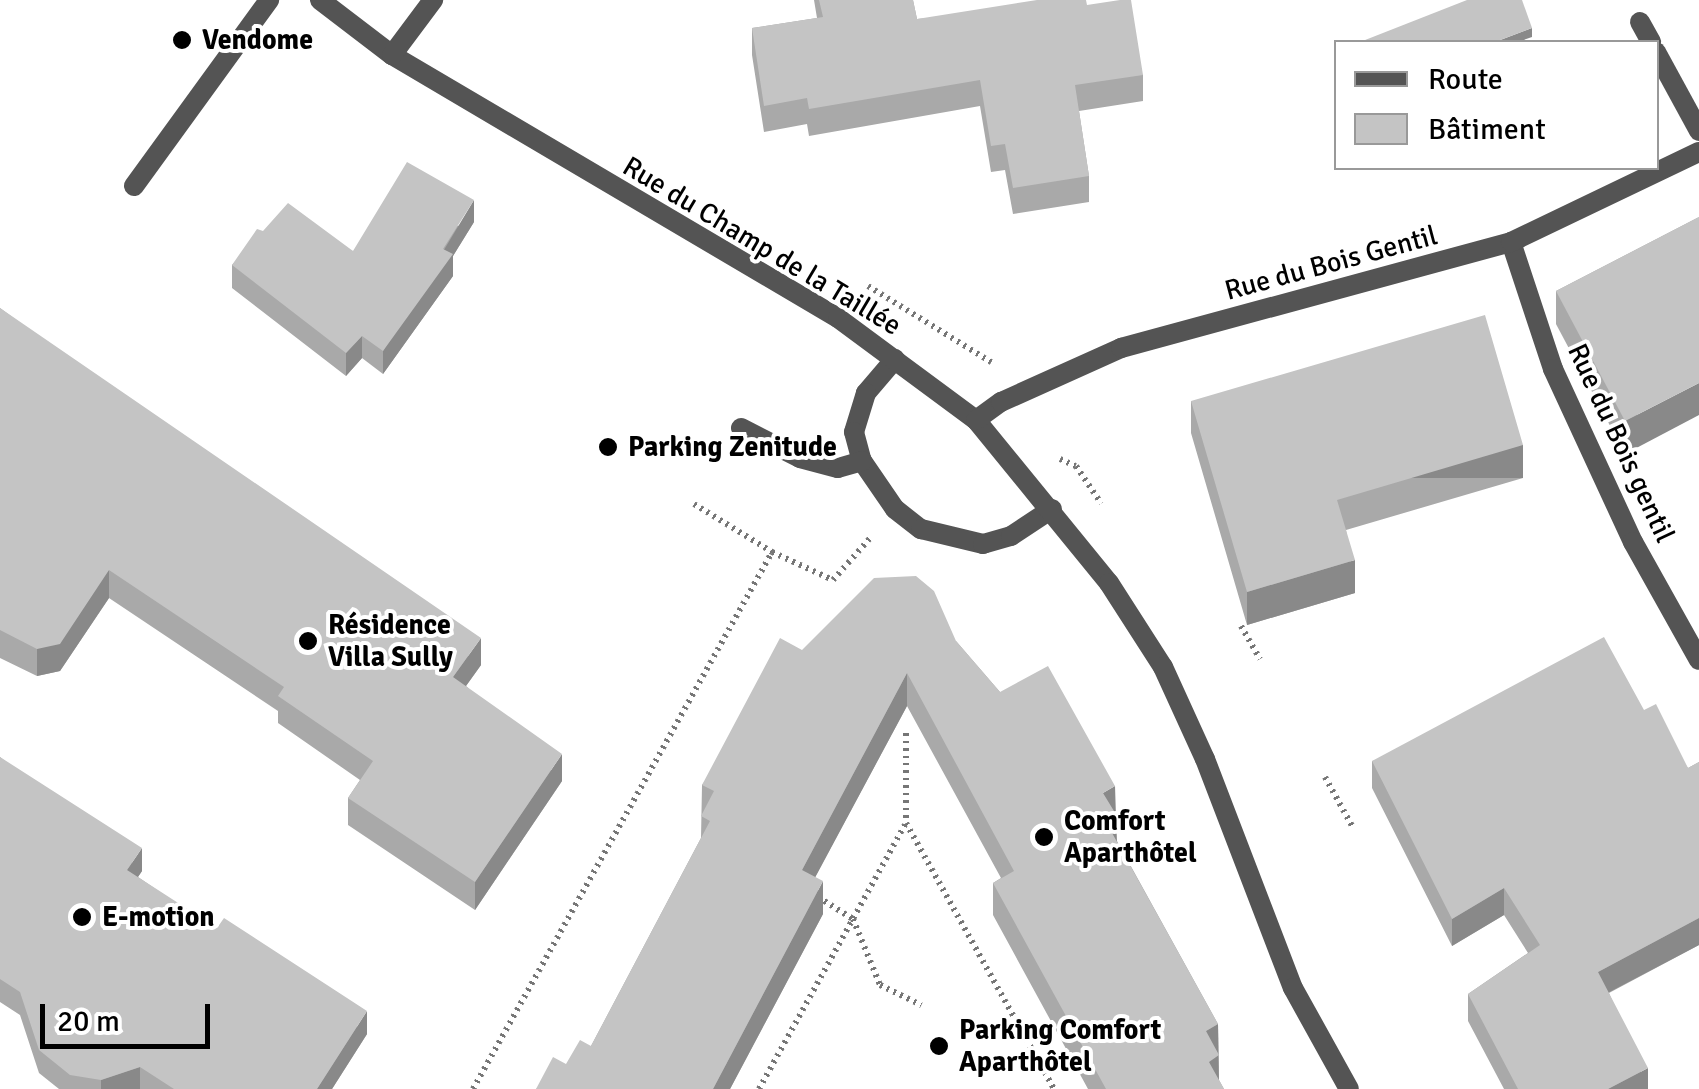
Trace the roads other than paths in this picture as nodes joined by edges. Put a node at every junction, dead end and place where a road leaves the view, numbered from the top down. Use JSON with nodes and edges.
{"nodes":[{"id":1,"x":270,"y":0,"type":"edge"},
{"id":2,"x":320,"y":0,"type":"edge"},
{"id":3,"x":432,"y":0,"type":"edge"},
{"id":4,"x":1640,"y":22,"type":"dead end"},
{"id":5,"x":1650,"y":40,"type":"edge"},
{"id":6,"x":392,"y":55,"type":"junction"},
{"id":7,"x":1659,"y":58,"type":"edge"},
{"id":8,"x":1699,"y":131,"type":"edge"},
{"id":9,"x":1699,"y":152,"type":"edge"},
{"id":10,"x":134,"y":186,"type":"dead end"},
{"id":11,"x":1511,"y":242,"type":"junction"},
{"id":12,"x":895,"y":358,"type":"junction"},
{"id":13,"x":976,"y":420,"type":"junction"},
{"id":14,"x":741,"y":428,"type":"dead end"},
{"id":15,"x":862,"y":461,"type":"junction"},
{"id":16,"x":1052,"y":509,"type":"junction"},
{"id":17,"x":1699,"y":660,"type":"edge"},
{"id":18,"x":1349,"y":1089,"type":"edge"}],
"edges":[{"from":1,"to":10,"type":"street"},
{"from":2,"to":6,"type":"street","name":"Rue du Champ de la Taillée"},
{"from":3,"to":6,"type":"street"},
{"from":4,"to":5,"type":"street"},
{"from":6,"to":12,"type":"street","name":"Rue du Champ de la Taillée"},
{"from":7,"to":8,"type":"street"},
{"from":9,"to":11,"type":"street","name":"Rue du Bois Gentil"},
{"from":11,"to":13,"type":"street","name":"Rue du Bois Gentil"},
{"from":11,"to":17,"type":"street","name":"Rue du Bois gentil"},
{"from":12,"to":13,"type":"street","name":"Rue du Champ de la Taillée"},
{"from":12,"to":15,"type":"street"},
{"from":13,"to":16,"type":"street","name":"Rue du Champ de la Taillée"},
{"from":14,"to":15,"type":"street"},
{"from":15,"to":16,"type":"street"},
{"from":16,"to":18,"type":"street","name":"Rue du Champ de la Taillée"}]}
